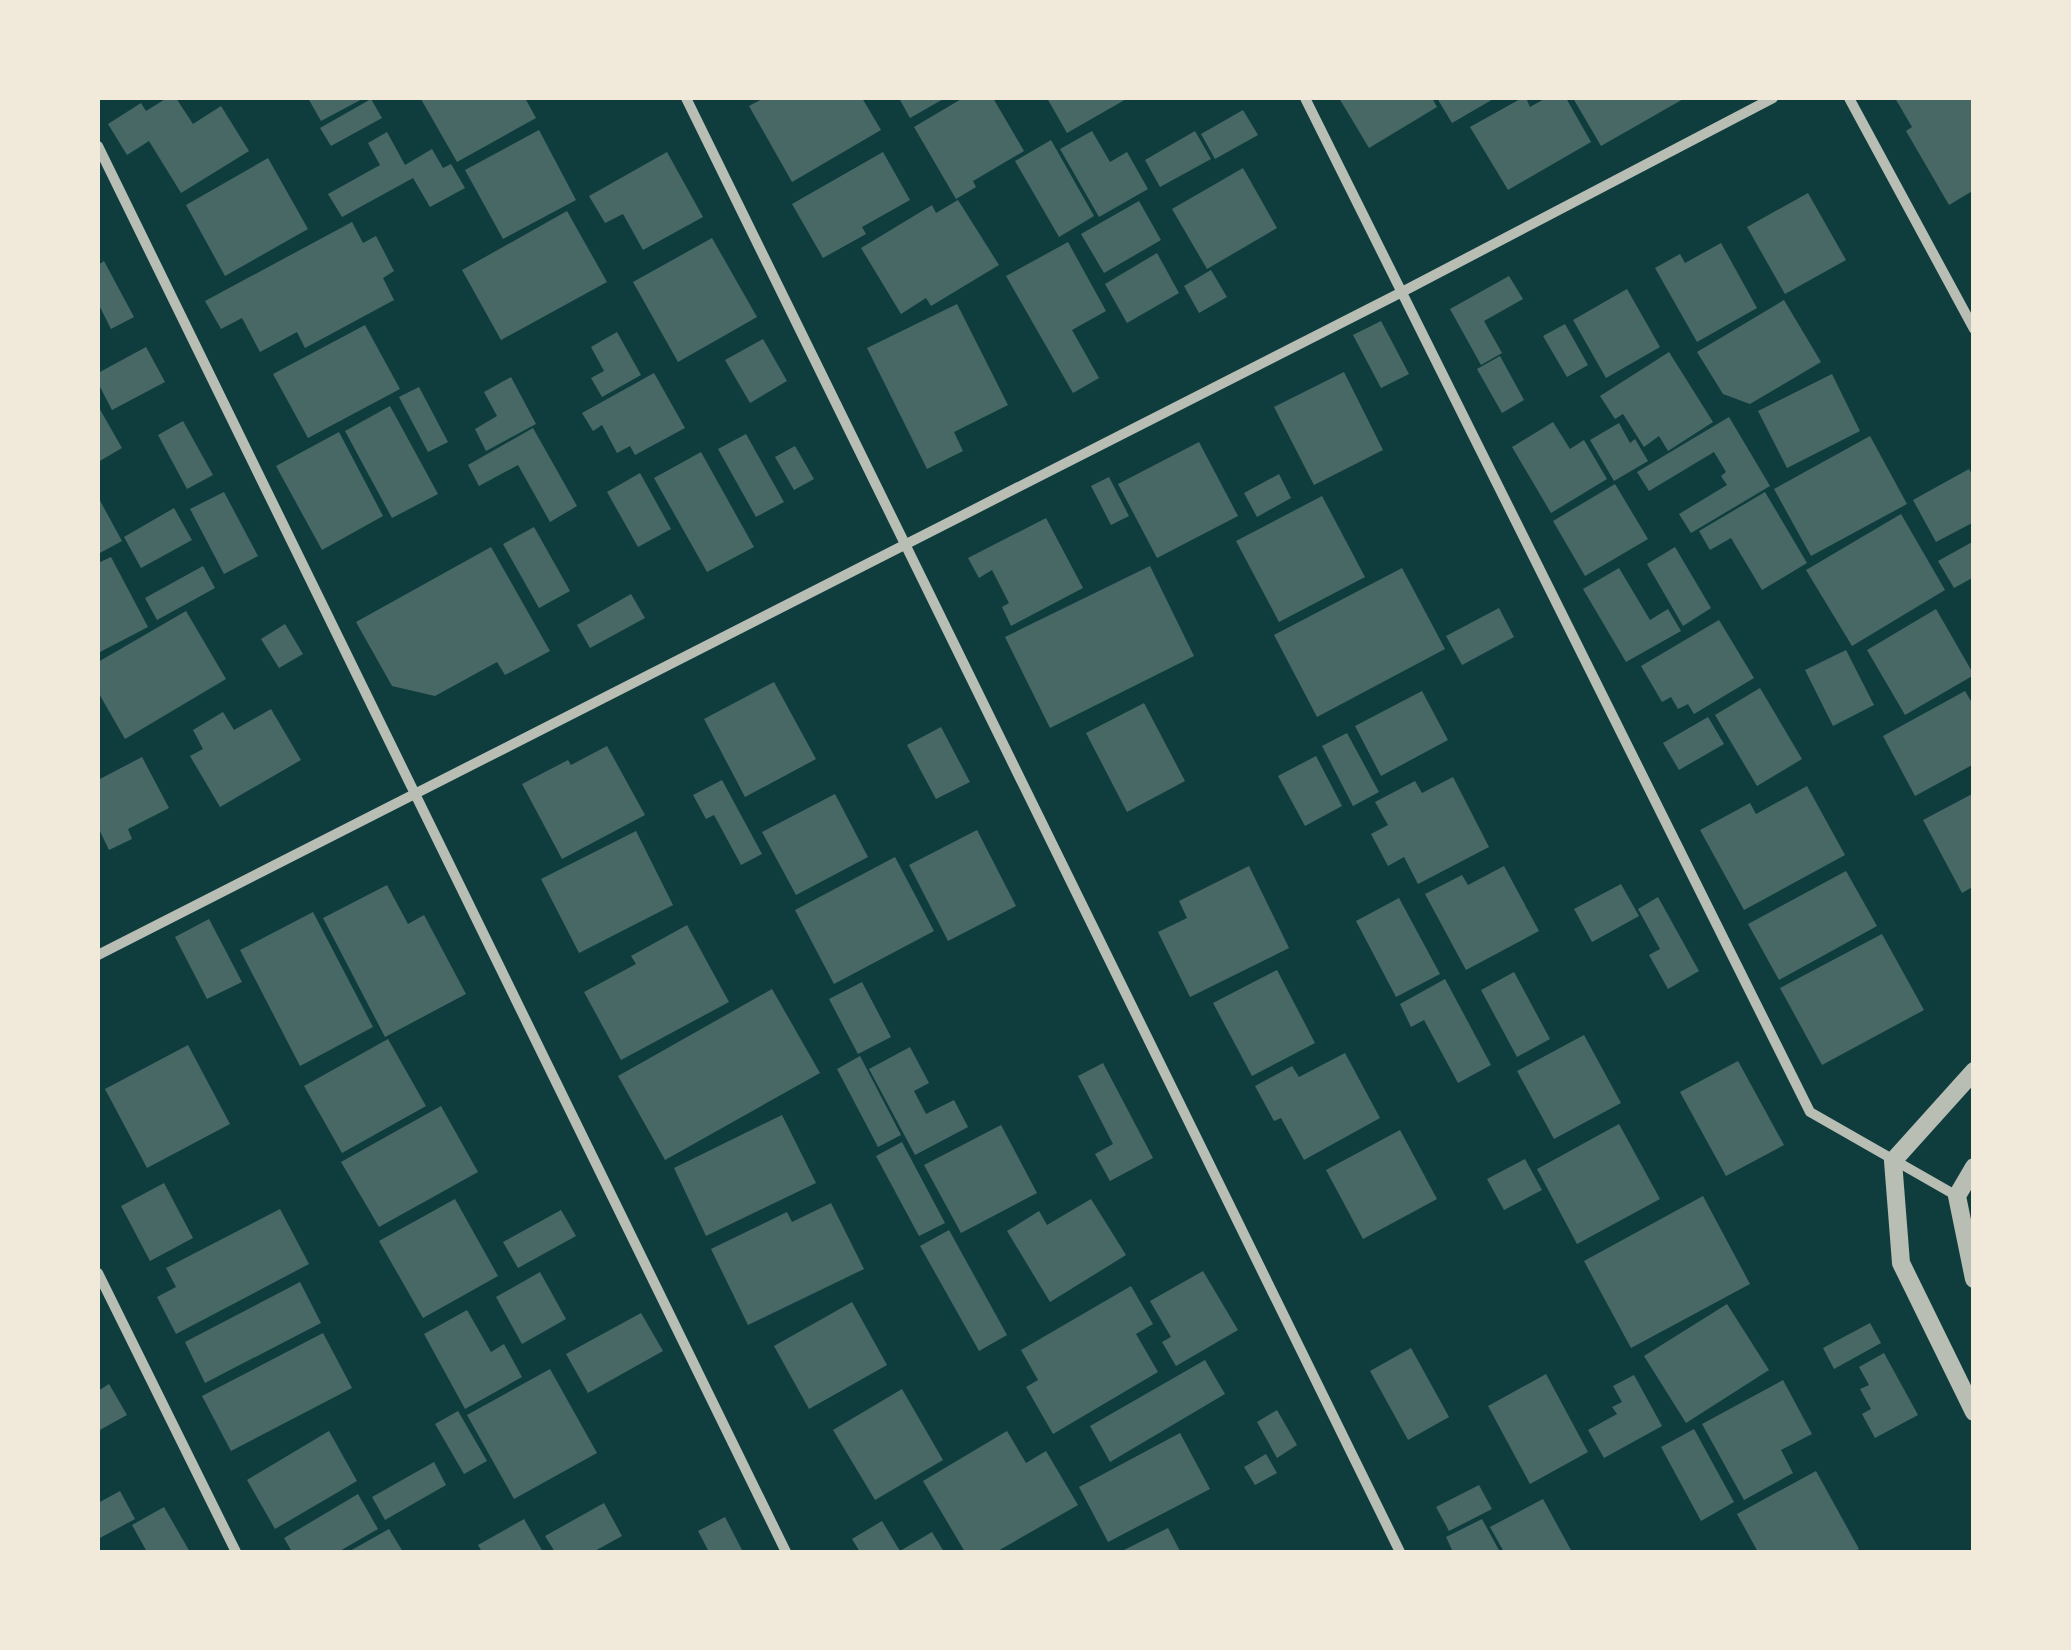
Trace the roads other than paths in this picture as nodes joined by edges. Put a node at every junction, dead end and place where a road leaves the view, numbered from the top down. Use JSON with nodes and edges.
{"nodes":[{"id":1,"x":686,"y":98,"type":"edge"},
{"id":2,"x":1306,"y":98,"type":"edge"},
{"id":3,"x":1773,"y":98,"type":"edge"},
{"id":4,"x":1849,"y":98,"type":"edge"},
{"id":5,"x":98,"y":146,"type":"edge"},
{"id":6,"x":1400,"y":293,"type":"junction"},
{"id":7,"x":1974,"y":329,"type":"edge"},
{"id":8,"x":904,"y":545,"type":"junction"},
{"id":9,"x":414,"y":792,"type":"junction"},
{"id":10,"x":98,"y":955,"type":"edge"},
{"id":11,"x":1974,"y":1071,"type":"edge"},
{"id":12,"x":1893,"y":1161,"type":"junction"},
{"id":13,"x":1974,"y":1167,"type":"edge"},
{"id":14,"x":1957,"y":1196,"type":"junction"},
{"id":15,"x":98,"y":1272,"type":"edge"},
{"id":16,"x":1974,"y":1279,"type":"edge"},
{"id":17,"x":1974,"y":1412,"type":"edge"},
{"id":18,"x":236,"y":1552,"type":"edge"},
{"id":19,"x":786,"y":1552,"type":"edge"},
{"id":20,"x":1400,"y":1552,"type":"edge"}],
"edges":[{"from":1,"to":8,"type":"street"},
{"from":2,"to":6,"type":"street"},
{"from":3,"to":6,"type":"street"},
{"from":4,"to":7,"type":"street"},
{"from":5,"to":9,"type":"street"},
{"from":6,"to":8,"type":"street"},
{"from":6,"to":12,"type":"street"},
{"from":8,"to":9,"type":"street"},
{"from":8,"to":20,"type":"street"},
{"from":9,"to":10,"type":"street"},
{"from":9,"to":19,"type":"street"},
{"from":11,"to":12,"type":"street"},
{"from":12,"to":14,"type":"street"},
{"from":12,"to":17,"type":"street"},
{"from":13,"to":14,"type":"street"},
{"from":14,"to":16,"type":"street"},
{"from":15,"to":18,"type":"street"}]}
